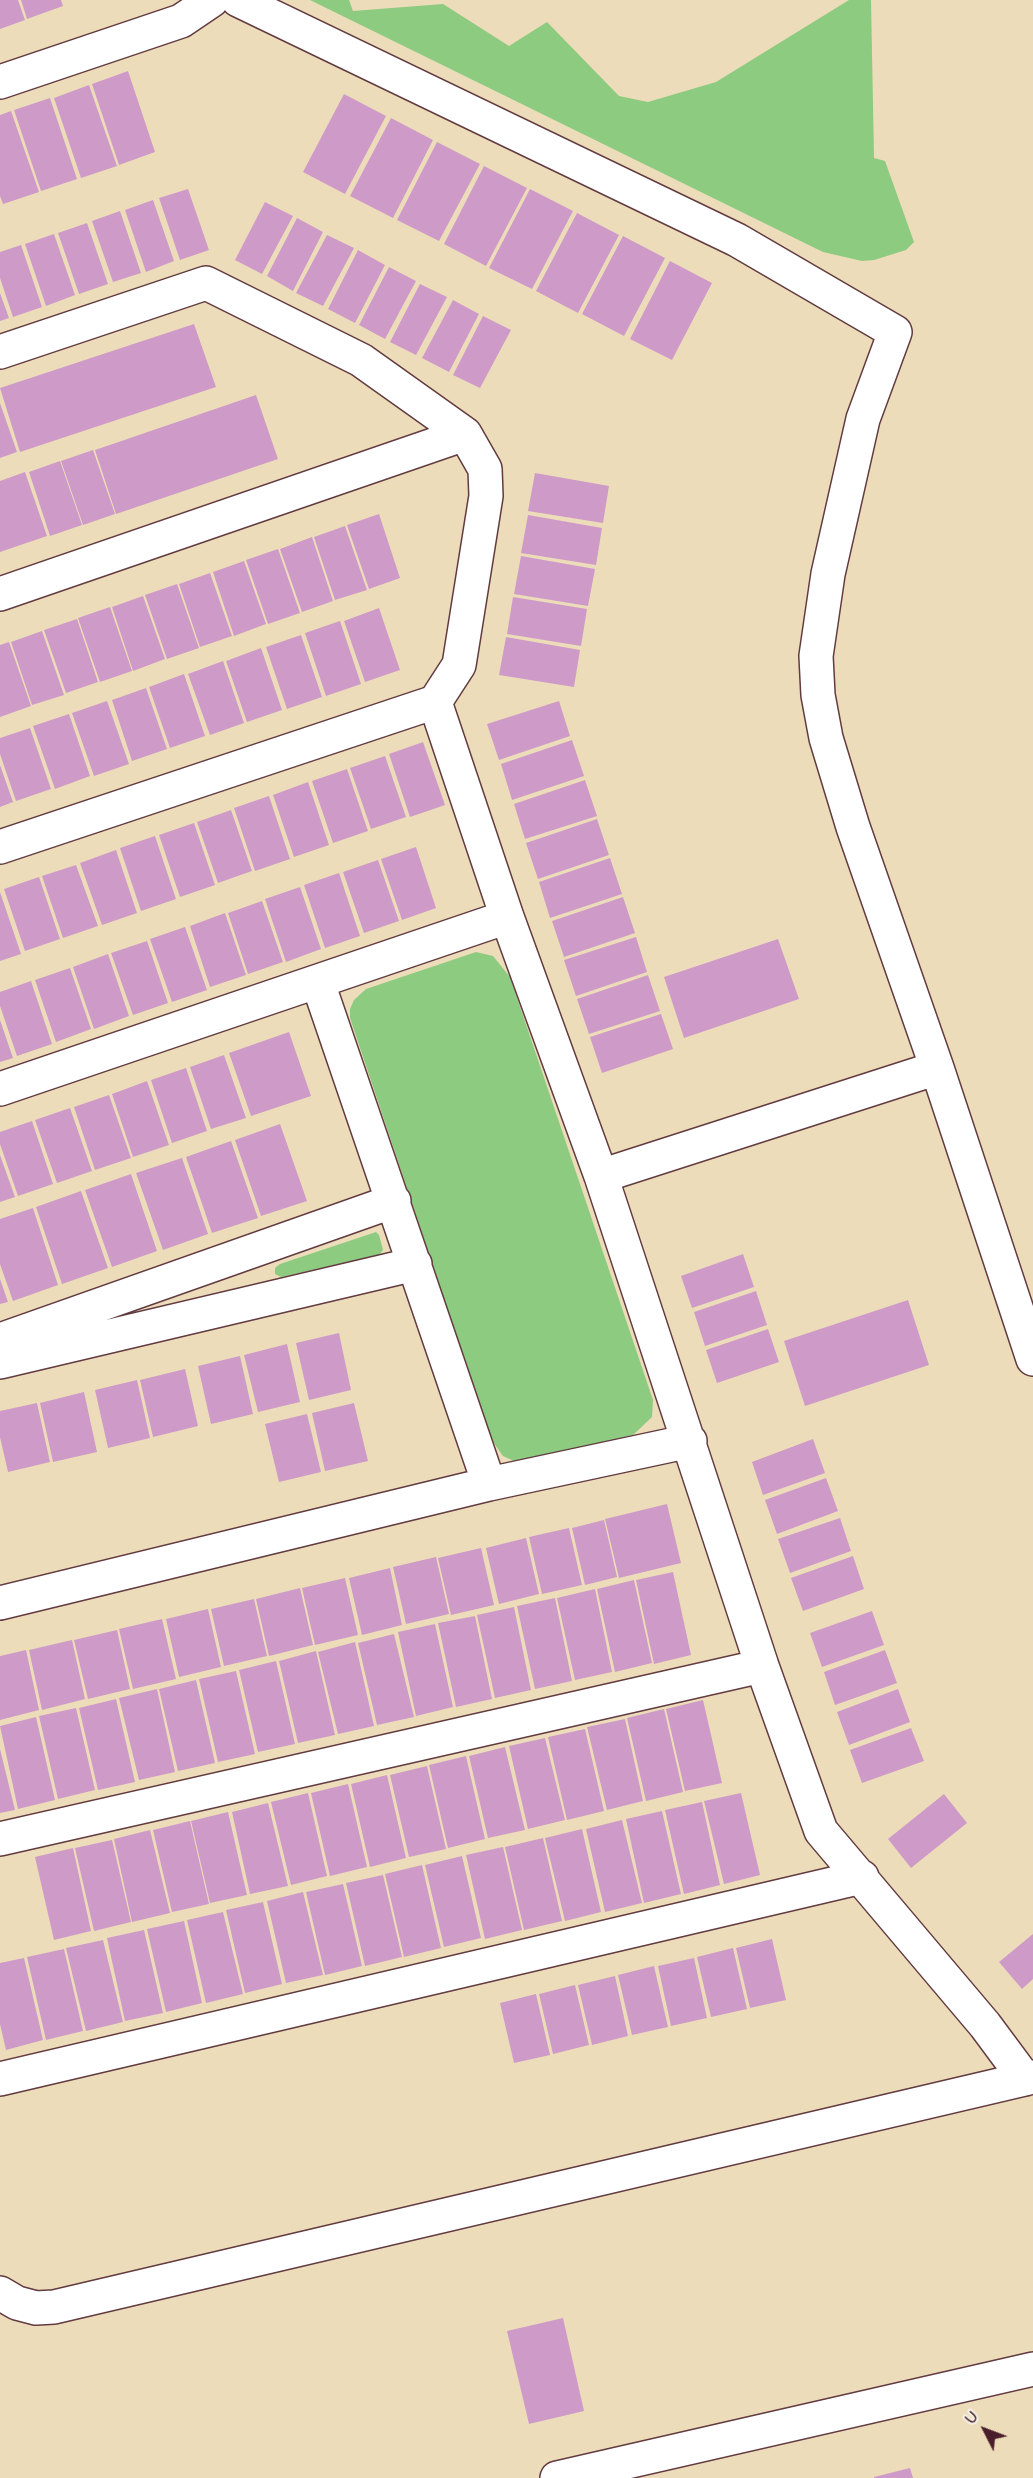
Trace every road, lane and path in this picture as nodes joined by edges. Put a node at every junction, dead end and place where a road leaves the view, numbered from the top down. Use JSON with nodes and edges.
{"nodes":[{"id":1,"x":212,"y":0,"type":"edge"},
{"id":2,"x":238,"y":0,"type":"edge"},
{"id":3,"x":0,"y":82,"type":"edge"},
{"id":4,"x":0,"y":352,"type":"edge"},
{"id":5,"x":465,"y":434,"type":"junction"},
{"id":6,"x":0,"y":594,"type":"edge"},
{"id":7,"x":435,"y":702,"type":"junction"},
{"id":8,"x":0,"y":847,"type":"edge"},
{"id":9,"x":507,"y":917,"type":"junction"},
{"id":10,"x":318,"y":983,"type":"junction"},
{"id":11,"x":937,"y":1068,"type":"junction"},
{"id":12,"x":0,"y":1089,"type":"edge"},
{"id":13,"x":601,"y":1176,"type":"junction"},
{"id":14,"x":394,"y":1201,"type":"junction"},
{"id":15,"x":415,"y":1264,"type":"junction"},
{"id":16,"x":0,"y":1340,"type":"edge"},
{"id":17,"x":1033,"y":1359,"type":"edge"},
{"id":18,"x":0,"y":1362,"type":"edge"},
{"id":19,"x":690,"y":1441,"type":"junction"},
{"id":20,"x":489,"y":1484,"type":"junction"},
{"id":21,"x":0,"y":1603,"type":"edge"},
{"id":22,"x":762,"y":1666,"type":"junction"},
{"id":23,"x":0,"y":1839,"type":"edge"},
{"id":24,"x":862,"y":1877,"type":"junction"},
{"id":25,"x":1029,"y":2078,"type":"edge"},
{"id":26,"x":0,"y":2079,"type":"edge"},
{"id":27,"x":0,"y":2293,"type":"edge"},
{"id":28,"x":1033,"y":2369,"type":"edge"},
{"id":29,"x":557,"y":2478,"type":"edge"}],
"edges":[{"from":1,"to":3,"type":"street"},
{"from":2,"to":11,"type":"street"},
{"from":4,"to":5,"type":"street"},
{"from":5,"to":6,"type":"street"},
{"from":5,"to":7,"type":"street"},
{"from":7,"to":8,"type":"street"},
{"from":7,"to":9,"type":"street"},
{"from":9,"to":10,"type":"street"},
{"from":9,"to":13,"type":"street"},
{"from":10,"to":12,"type":"street"},
{"from":10,"to":14,"type":"street"},
{"from":11,"to":13,"type":"street"},
{"from":11,"to":17,"type":"street"},
{"from":13,"to":19,"type":"street"},
{"from":14,"to":15,"type":"street"},
{"from":14,"to":16,"type":"street"},
{"from":15,"to":18,"type":"street"},
{"from":15,"to":20,"type":"street"},
{"from":19,"to":20,"type":"street"},
{"from":19,"to":22,"type":"street"},
{"from":20,"to":21,"type":"street"},
{"from":22,"to":23,"type":"street"},
{"from":22,"to":24,"type":"street"},
{"from":24,"to":25,"type":"street"},
{"from":24,"to":26,"type":"street"},
{"from":25,"to":27,"type":"street"},
{"from":28,"to":29,"type":"street"}]}
